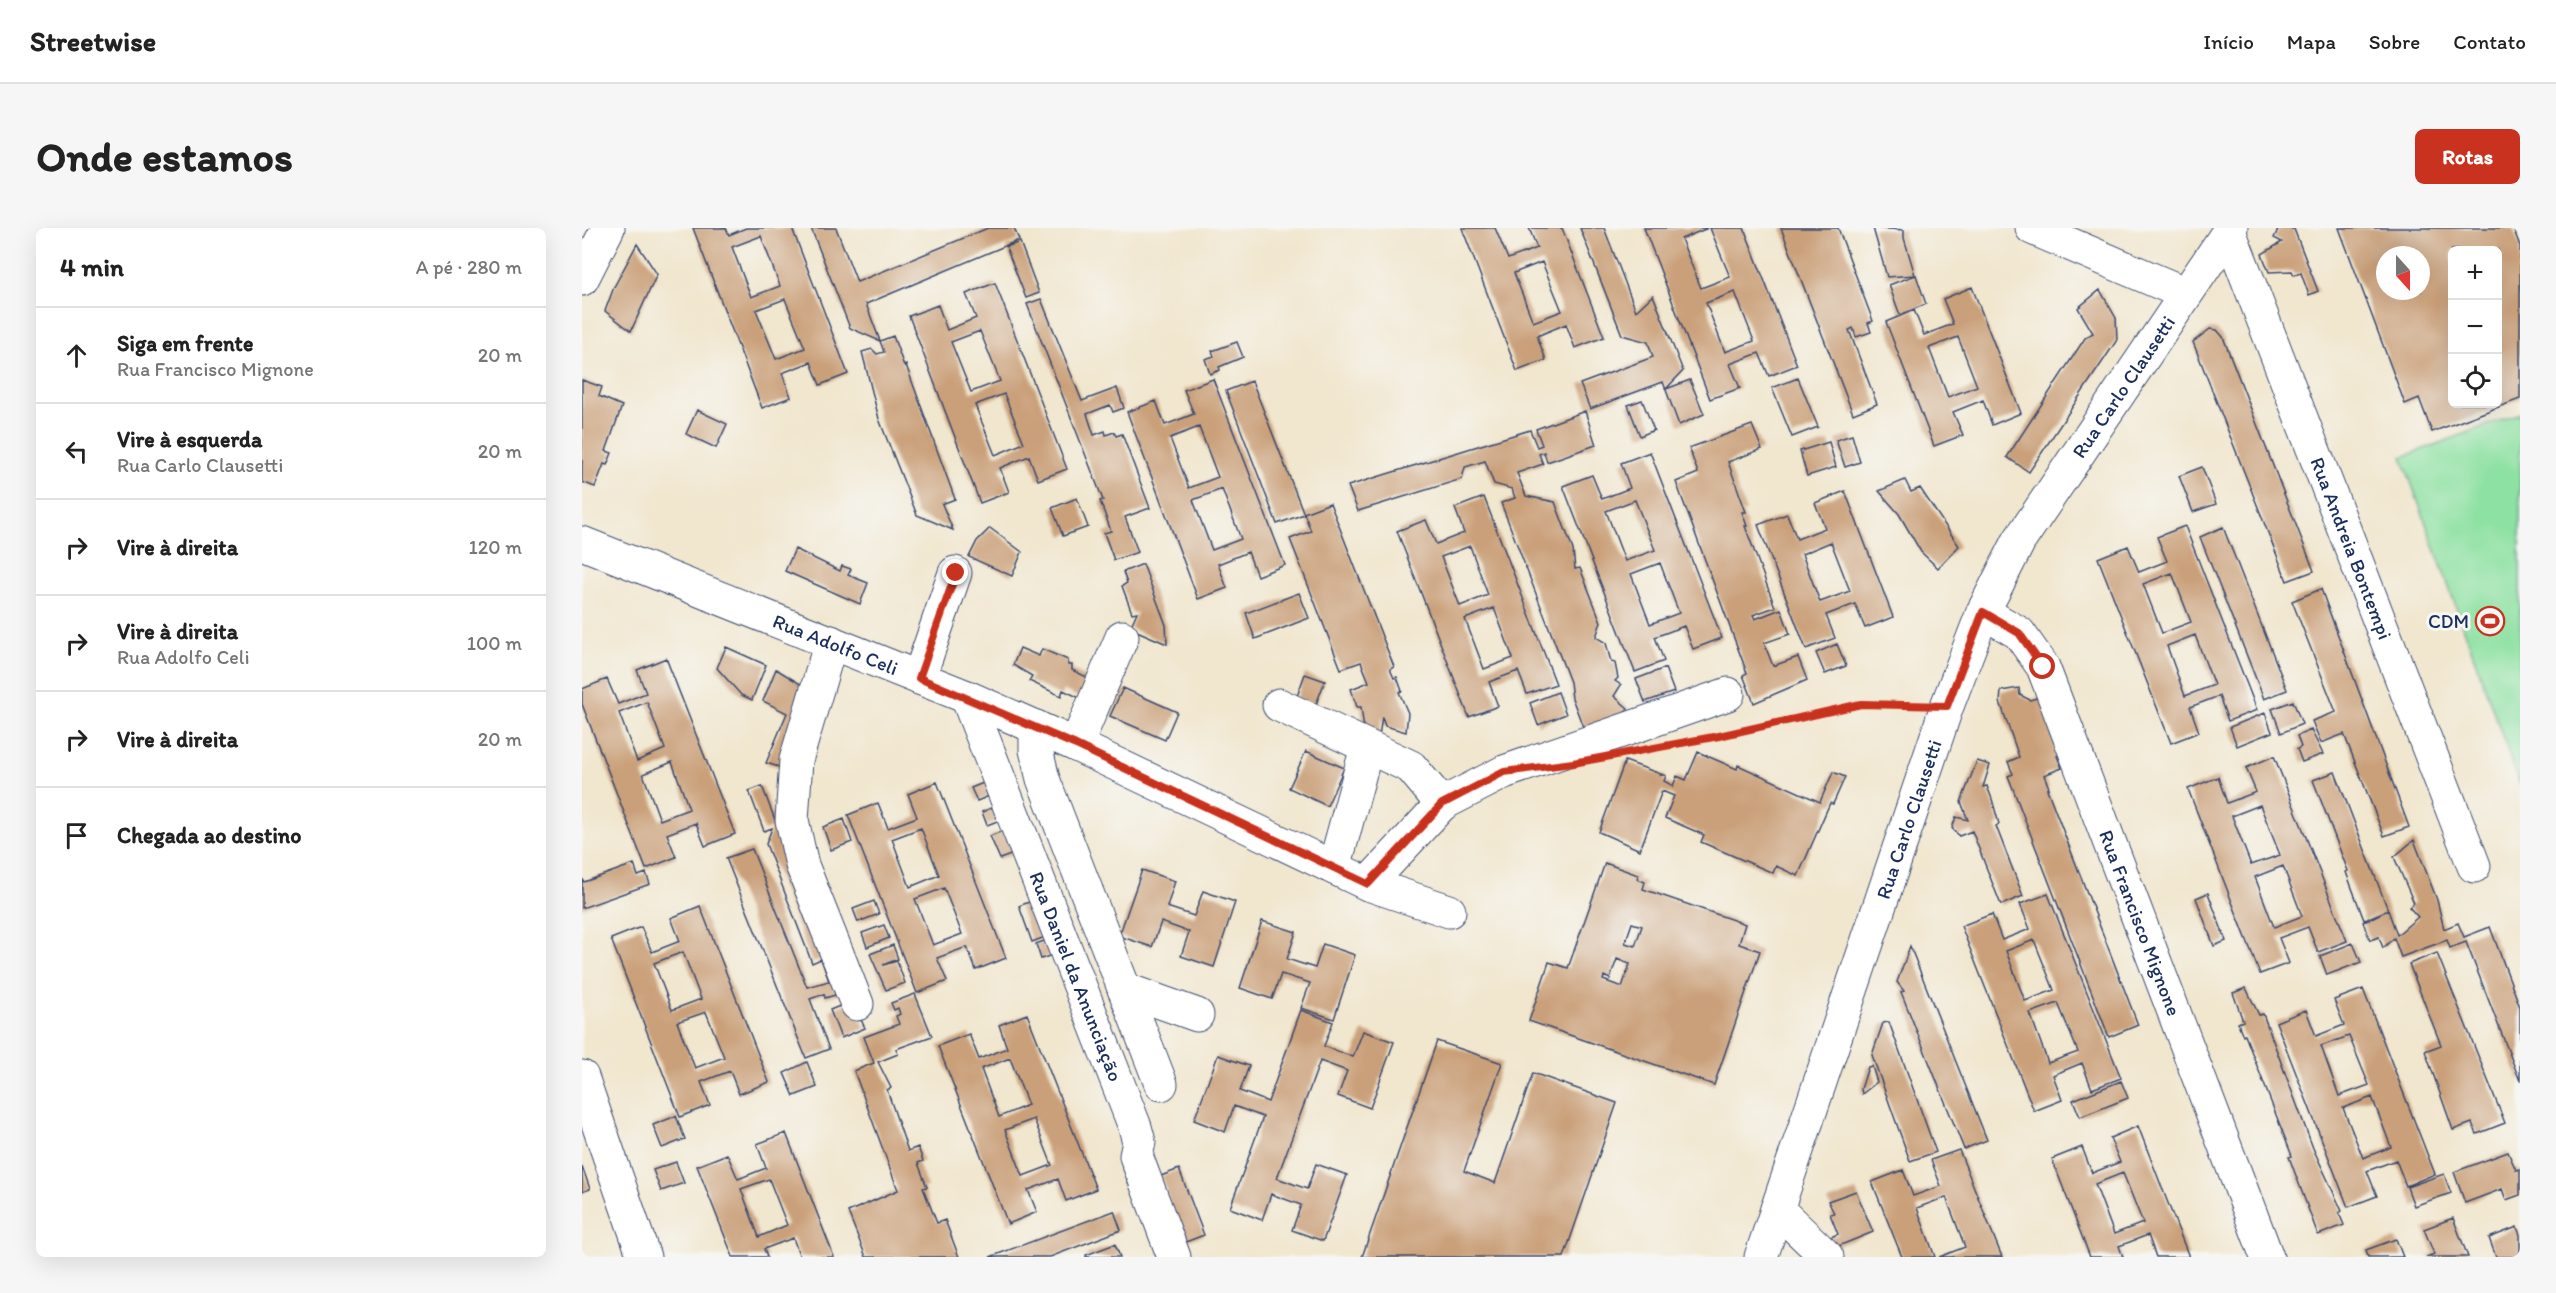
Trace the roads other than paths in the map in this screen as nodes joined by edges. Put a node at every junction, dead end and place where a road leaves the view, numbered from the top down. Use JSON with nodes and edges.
{"nodes":[{"id":1,"x":608,"y":228,"type":"edge"},
{"id":2,"x":2032,"y":228,"type":"edge"},
{"id":3,"x":2230,"y":230,"type":"edge"},
{"id":4,"x":582,"y":279,"type":"edge"},
{"id":5,"x":2184,"y":293,"type":"junction"},
{"id":6,"x":582,"y":543,"type":"edge"},
{"id":7,"x":956,"y":573,"type":"dead end"},
{"id":8,"x":1983,"y":612,"type":"junction"},
{"id":9,"x":1122,"y":637,"type":"dead end"},
{"id":10,"x":831,"y":642,"type":"junction"},
{"id":11,"x":919,"y":678,"type":"junction"},
{"id":12,"x":1728,"y":694,"type":"dead end"},
{"id":13,"x":967,"y":697,"type":"junction"},
{"id":14,"x":1279,"y":705,"type":"dead end"},
{"id":15,"x":1036,"y":727,"type":"junction"},
{"id":16,"x":1076,"y":745,"type":"junction"},
{"id":17,"x":1367,"y":747,"type":"junction"},
{"id":18,"x":1442,"y":804,"type":"junction"},
{"id":19,"x":2474,"y":867,"type":"dead end"},
{"id":20,"x":1334,"y":868,"type":"junction"},
{"id":21,"x":1368,"y":884,"type":"junction"},
{"id":22,"x":1449,"y":911,"type":"dead end"},
{"id":23,"x":1124,"y":989,"type":"junction"},
{"id":24,"x":857,"y":1004,"type":"dead end"},
{"id":25,"x":1197,"y":1015,"type":"dead end"},
{"id":26,"x":582,"y":1077,"type":"edge"},
{"id":27,"x":1161,"y":1084,"type":"dead end"},
{"id":28,"x":1777,"y":1209,"type":"junction"},
{"id":29,"x":644,"y":1257,"type":"edge"},
{"id":30,"x":1174,"y":1257,"type":"edge"},
{"id":31,"x":1761,"y":1257,"type":"edge"},
{"id":32,"x":1827,"y":1257,"type":"edge"},
{"id":33,"x":2266,"y":1257,"type":"edge"}],
"edges":[{"from":1,"to":4,"type":"street"},
{"from":2,"to":5,"type":"street"},
{"from":3,"to":5,"type":"street","name":"Rua Carlo Clausetti"},
{"from":3,"to":19,"type":"street","name":"Rua Andreia Bontempi"},
{"from":5,"to":8,"type":"street","name":"Rua Carlo Clausetti"},
{"from":6,"to":10,"type":"street","name":"Rua Adolfo Celi"},
{"from":7,"to":11,"type":"street"},
{"from":8,"to":28,"type":"street","name":"Rua Carlo Clausetti"},
{"from":8,"to":33,"type":"street","name":"Rua Francisco Mignone"},
{"from":9,"to":16,"type":"street"},
{"from":10,"to":11,"type":"street","name":"Rua Adolfo Celi"},
{"from":10,"to":24,"type":"street"},
{"from":11,"to":13,"type":"street","name":"Rua Adolfo Celi"},
{"from":12,"to":18,"type":"street"},
{"from":13,"to":15,"type":"street","name":"Rua Adolfo Celi"},
{"from":13,"to":30,"type":"street","name":"Rua Daniel da Anunciação"},
{"from":14,"to":17,"type":"street"},
{"from":15,"to":16,"type":"street","name":"Rua Adolfo Celi"},
{"from":15,"to":23,"type":"street"},
{"from":16,"to":20,"type":"street","name":"Rua Adolfo Celi"},
{"from":17,"to":18,"type":"street"},
{"from":17,"to":20,"type":"street"},
{"from":18,"to":21,"type":"street"},
{"from":20,"to":21,"type":"street","name":"Rua Adolfo Celi"},
{"from":21,"to":22,"type":"street","name":"Rua Adolfo Celi"},
{"from":23,"to":25,"type":"street"},
{"from":23,"to":27,"type":"street"},
{"from":26,"to":29,"type":"street"},
{"from":28,"to":31,"type":"street","name":"Rua Carlo Clausetti"},
{"from":28,"to":32,"type":"street"}]}
